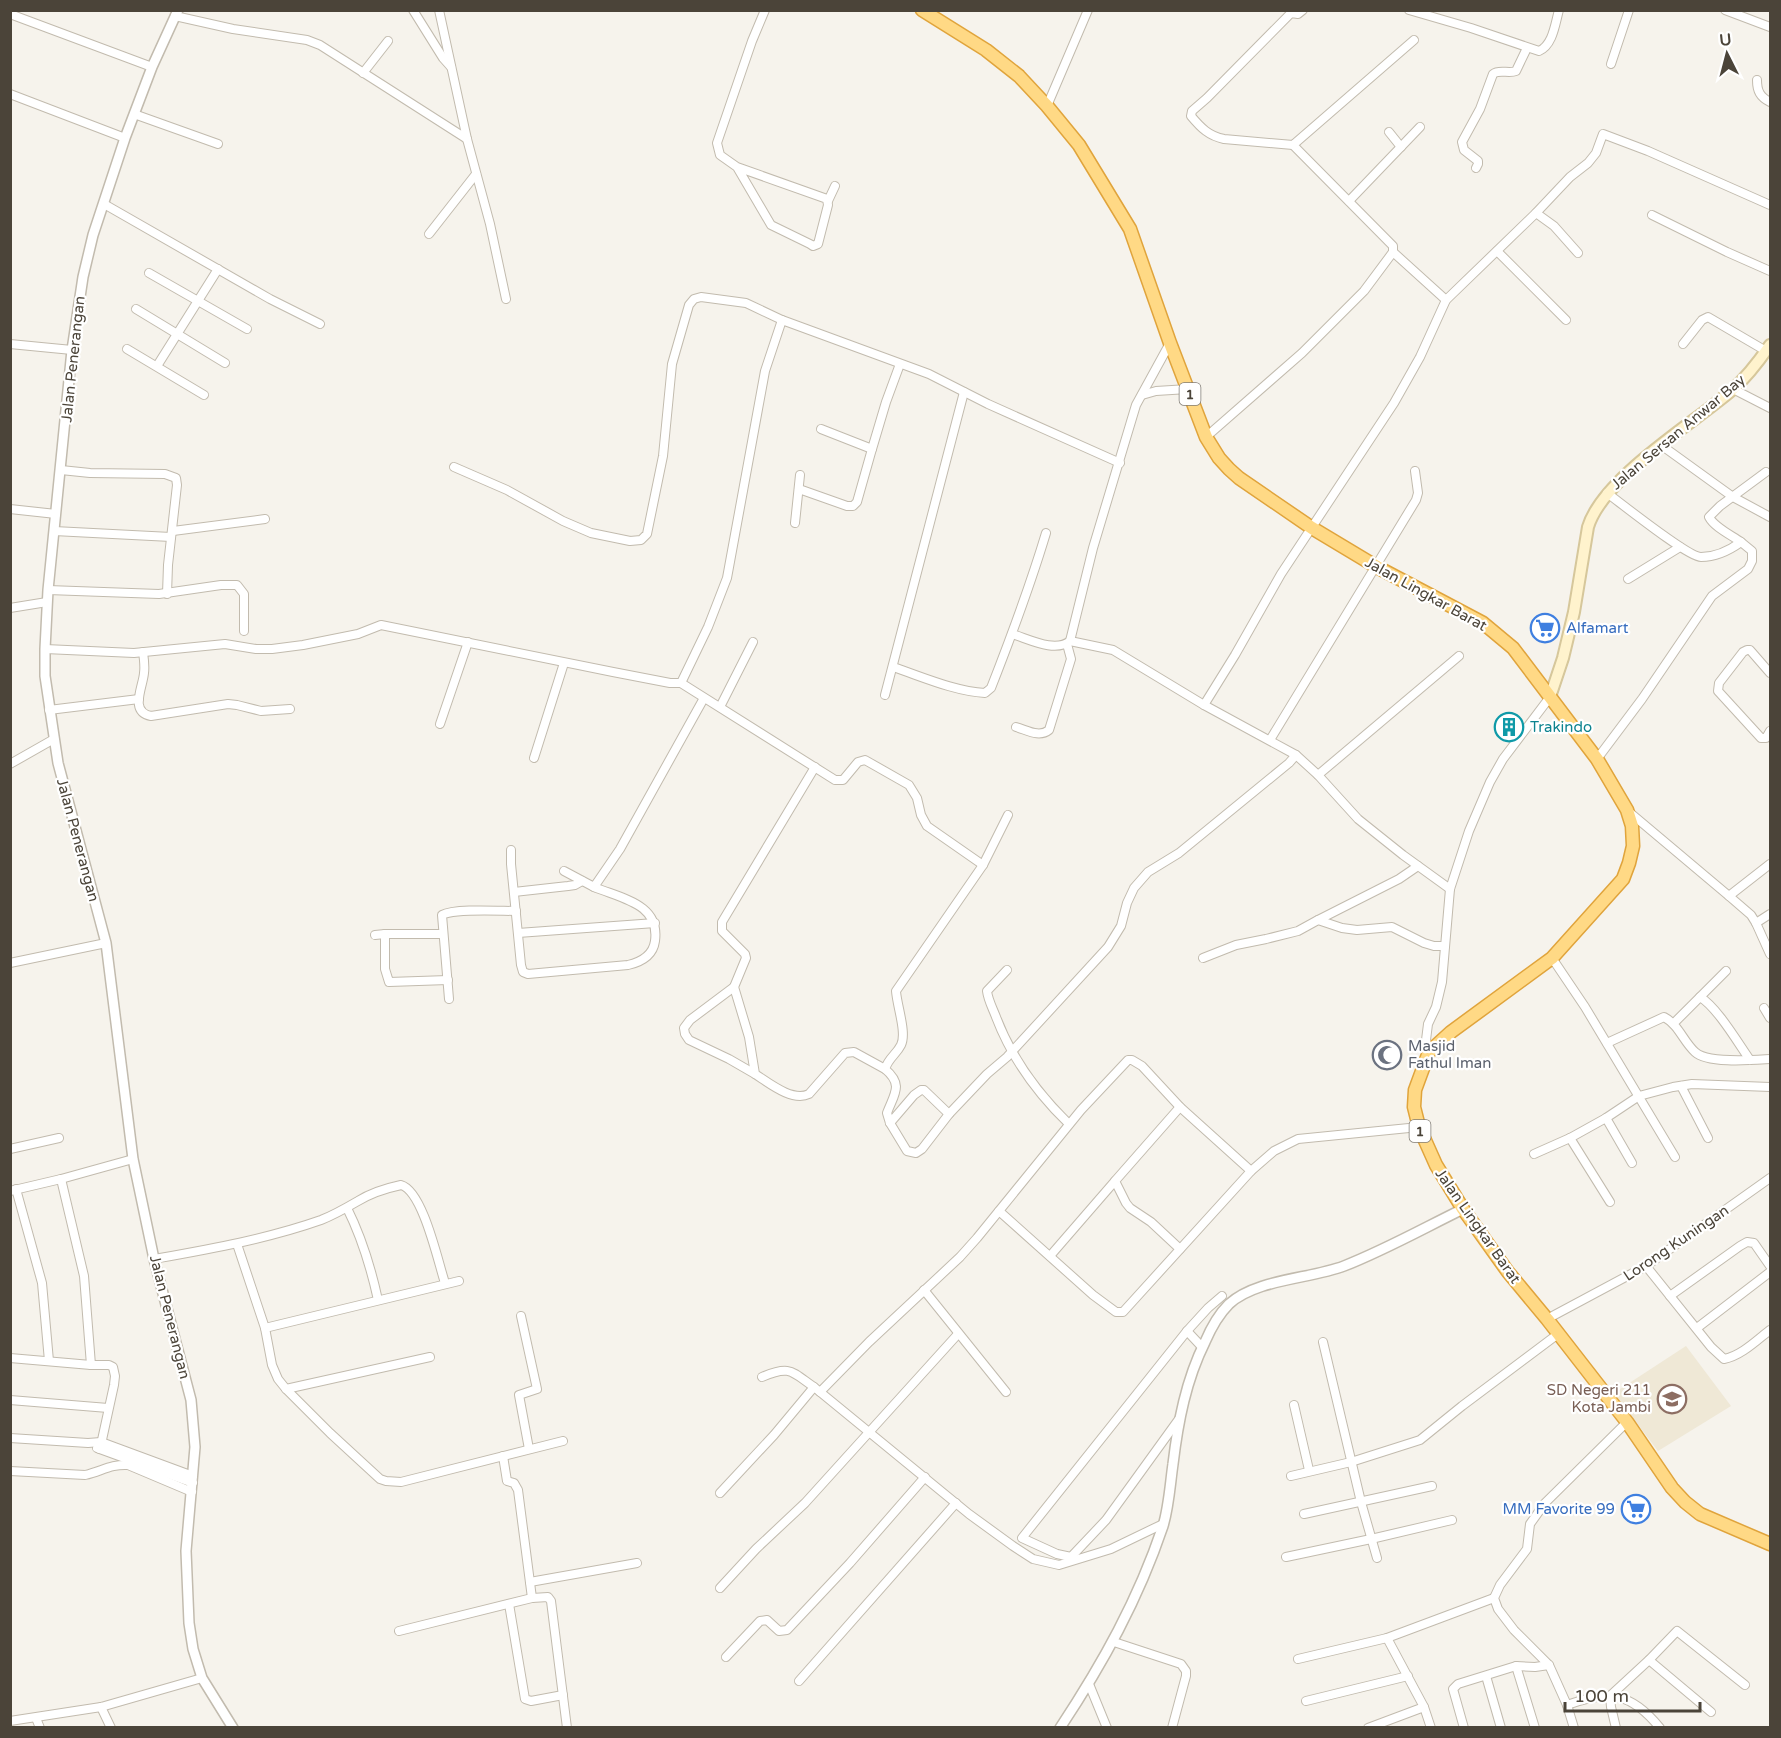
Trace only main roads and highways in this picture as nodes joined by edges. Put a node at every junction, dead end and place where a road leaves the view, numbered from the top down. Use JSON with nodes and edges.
{"nodes":[{"id":1,"x":922,"y":11,"type":"edge"},
{"id":2,"x":1768,"y":348,"type":"edge"},
{"id":3,"x":1550,"y":697,"type":"junction"},
{"id":4,"x":1769,"y":1541,"type":"edge"}],
"edges":[{"from":1,"to":3,"type":"highway","name":"Jalan Lingkar Barat","number":"1"},
{"from":2,"to":3,"type":"main road","name":"Jalan Sersan Anwar Bay"},
{"from":3,"to":4,"type":"highway","name":"Jalan Lingkar Barat","number":"1"}]}
